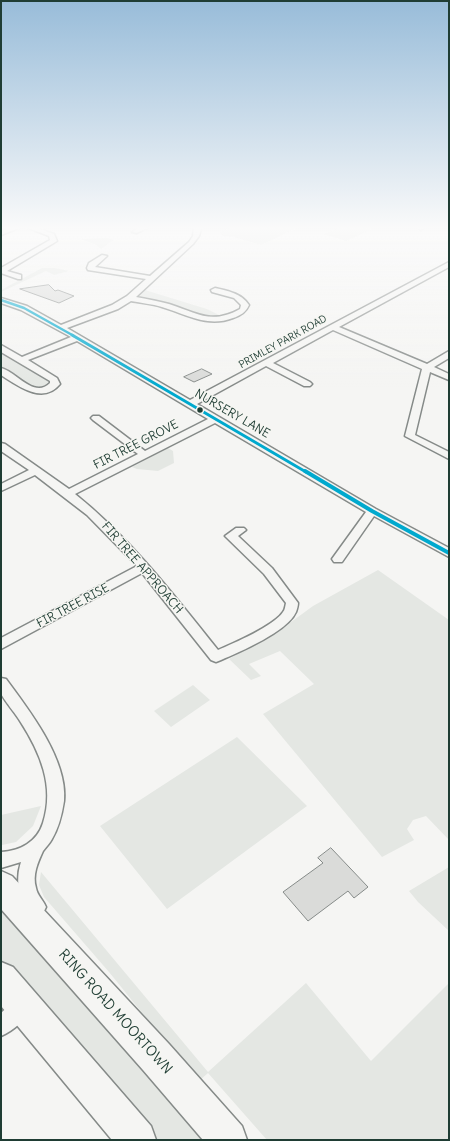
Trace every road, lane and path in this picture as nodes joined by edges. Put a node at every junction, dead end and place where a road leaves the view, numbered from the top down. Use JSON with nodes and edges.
{"nodes":[{"id":1,"x":149,"y":280,"type":"edge"},
{"id":2,"x":419,"y":280,"type":"edge"},
{"id":3,"x":215,"y":290,"type":"dead end"},
{"id":4,"x":130,"y":298,"type":"junction"},
{"id":5,"x":1,"y":300,"type":"edge"},
{"id":6,"x":332,"y":327,"type":"junction"},
{"id":7,"x":61,"y":328,"type":"junction"},
{"id":8,"x":78,"y":338,"type":"junction"},
{"id":9,"x":1,"y":348,"type":"edge"},
{"id":10,"x":449,"y":354,"type":"edge"},
{"id":11,"x":21,"y":360,"type":"junction"},
{"id":12,"x":267,"y":363,"type":"junction"},
{"id":13,"x":427,"y":368,"type":"junction"},
{"id":14,"x":1,"y":371,"type":"edge"},
{"id":15,"x":449,"y":377,"type":"edge"},
{"id":16,"x":307,"y":384,"type":"dead end"},
{"id":17,"x":190,"y":404,"type":"junction"},
{"id":18,"x":96,"y":418,"type":"dead end"},
{"id":19,"x":216,"y":419,"type":"junction"},
{"id":20,"x":1,"y":446,"type":"edge"},
{"id":21,"x":145,"y":455,"type":"junction"},
{"id":22,"x":449,"y":456,"type":"edge"},
{"id":23,"x":36,"y":471,"type":"junction"},
{"id":24,"x":1,"y":488,"type":"edge"},
{"id":25,"x":68,"y":494,"type":"junction"},
{"id":26,"x":372,"y":511,"type":"junction"},
{"id":27,"x":240,"y":530,"type":"dead end"},
{"id":28,"x":449,"y":553,"type":"edge"},
{"id":29,"x":338,"y":559,"type":"dead end"},
{"id":30,"x":144,"y":568,"type":"junction"},
{"id":31,"x":1,"y":644,"type":"edge"},
{"id":32,"x":1,"y":683,"type":"edge"},
{"id":33,"x":34,"y":851,"type":"junction"},
{"id":34,"x":1,"y":860,"type":"edge"},
{"id":35,"x":1,"y":886,"type":"edge"},
{"id":36,"x":1,"y":979,"type":"edge"},
{"id":37,"x":12,"y":1016,"type":"edge"},
{"id":38,"x":156,"y":1057,"type":"junction"},
{"id":39,"x":137,"y":1140,"type":"edge"},
{"id":40,"x":228,"y":1140,"type":"edge"}],
"edges":[{"from":1,"to":4,"type":"street"},
{"from":2,"to":6,"type":"street","name":"PRIMLEY PARK ROAD"},
{"from":3,"to":4,"type":"street"},
{"from":4,"to":7,"type":"street"},
{"from":5,"to":7,"type":"street","name":"NURSERY LANE"},
{"from":6,"to":12,"type":"street","name":"PRIMLEY PARK ROAD"},
{"from":6,"to":13,"type":"street"},
{"from":7,"to":8,"type":"street","name":"NURSERY LANE"},
{"from":8,"to":11,"type":"street"},
{"from":8,"to":17,"type":"street","name":"NURSERY LANE"},
{"from":9,"to":11,"type":"street"},
{"from":10,"to":13,"type":"street"},
{"from":11,"to":14,"type":"street"},
{"from":12,"to":16,"type":"street"},
{"from":12,"to":17,"type":"street","name":"PRIMLEY PARK ROAD"},
{"from":13,"to":15,"type":"street"},
{"from":13,"to":22,"type":"street"},
{"from":17,"to":19,"type":"street","name":"NURSERY LANE"},
{"from":18,"to":21,"type":"street"},
{"from":19,"to":21,"type":"street","name":"FIR TREE GROVE"},
{"from":19,"to":26,"type":"street","name":"NURSERY LANE"},
{"from":20,"to":23,"type":"street","name":"FIR TREE APPROACH"},
{"from":21,"to":25,"type":"street","name":"FIR TREE GROVE"},
{"from":23,"to":24,"type":"street"},
{"from":23,"to":25,"type":"street","name":"FIR TREE APPROACH"},
{"from":25,"to":30,"type":"street","name":"FIR TREE APPROACH"},
{"from":26,"to":28,"type":"street","name":"NURSERY LANE"},
{"from":26,"to":29,"type":"street"},
{"from":27,"to":30,"type":"street","name":"FIR TREE APPROACH"},
{"from":30,"to":31,"type":"street","name":"FIR TREE RISE"},
{"from":32,"to":33,"type":"street"},
{"from":33,"to":34,"type":"street"},
{"from":33,"to":38,"type":"street"},
{"from":35,"to":38,"type":"highway","name":"RING ROAD MOORTOWN"},
{"from":36,"to":37,"type":"highway"},
{"from":37,"to":39,"type":"highway"},
{"from":38,"to":40,"type":"highway","name":"RING ROAD MOORTOWN"}]}
